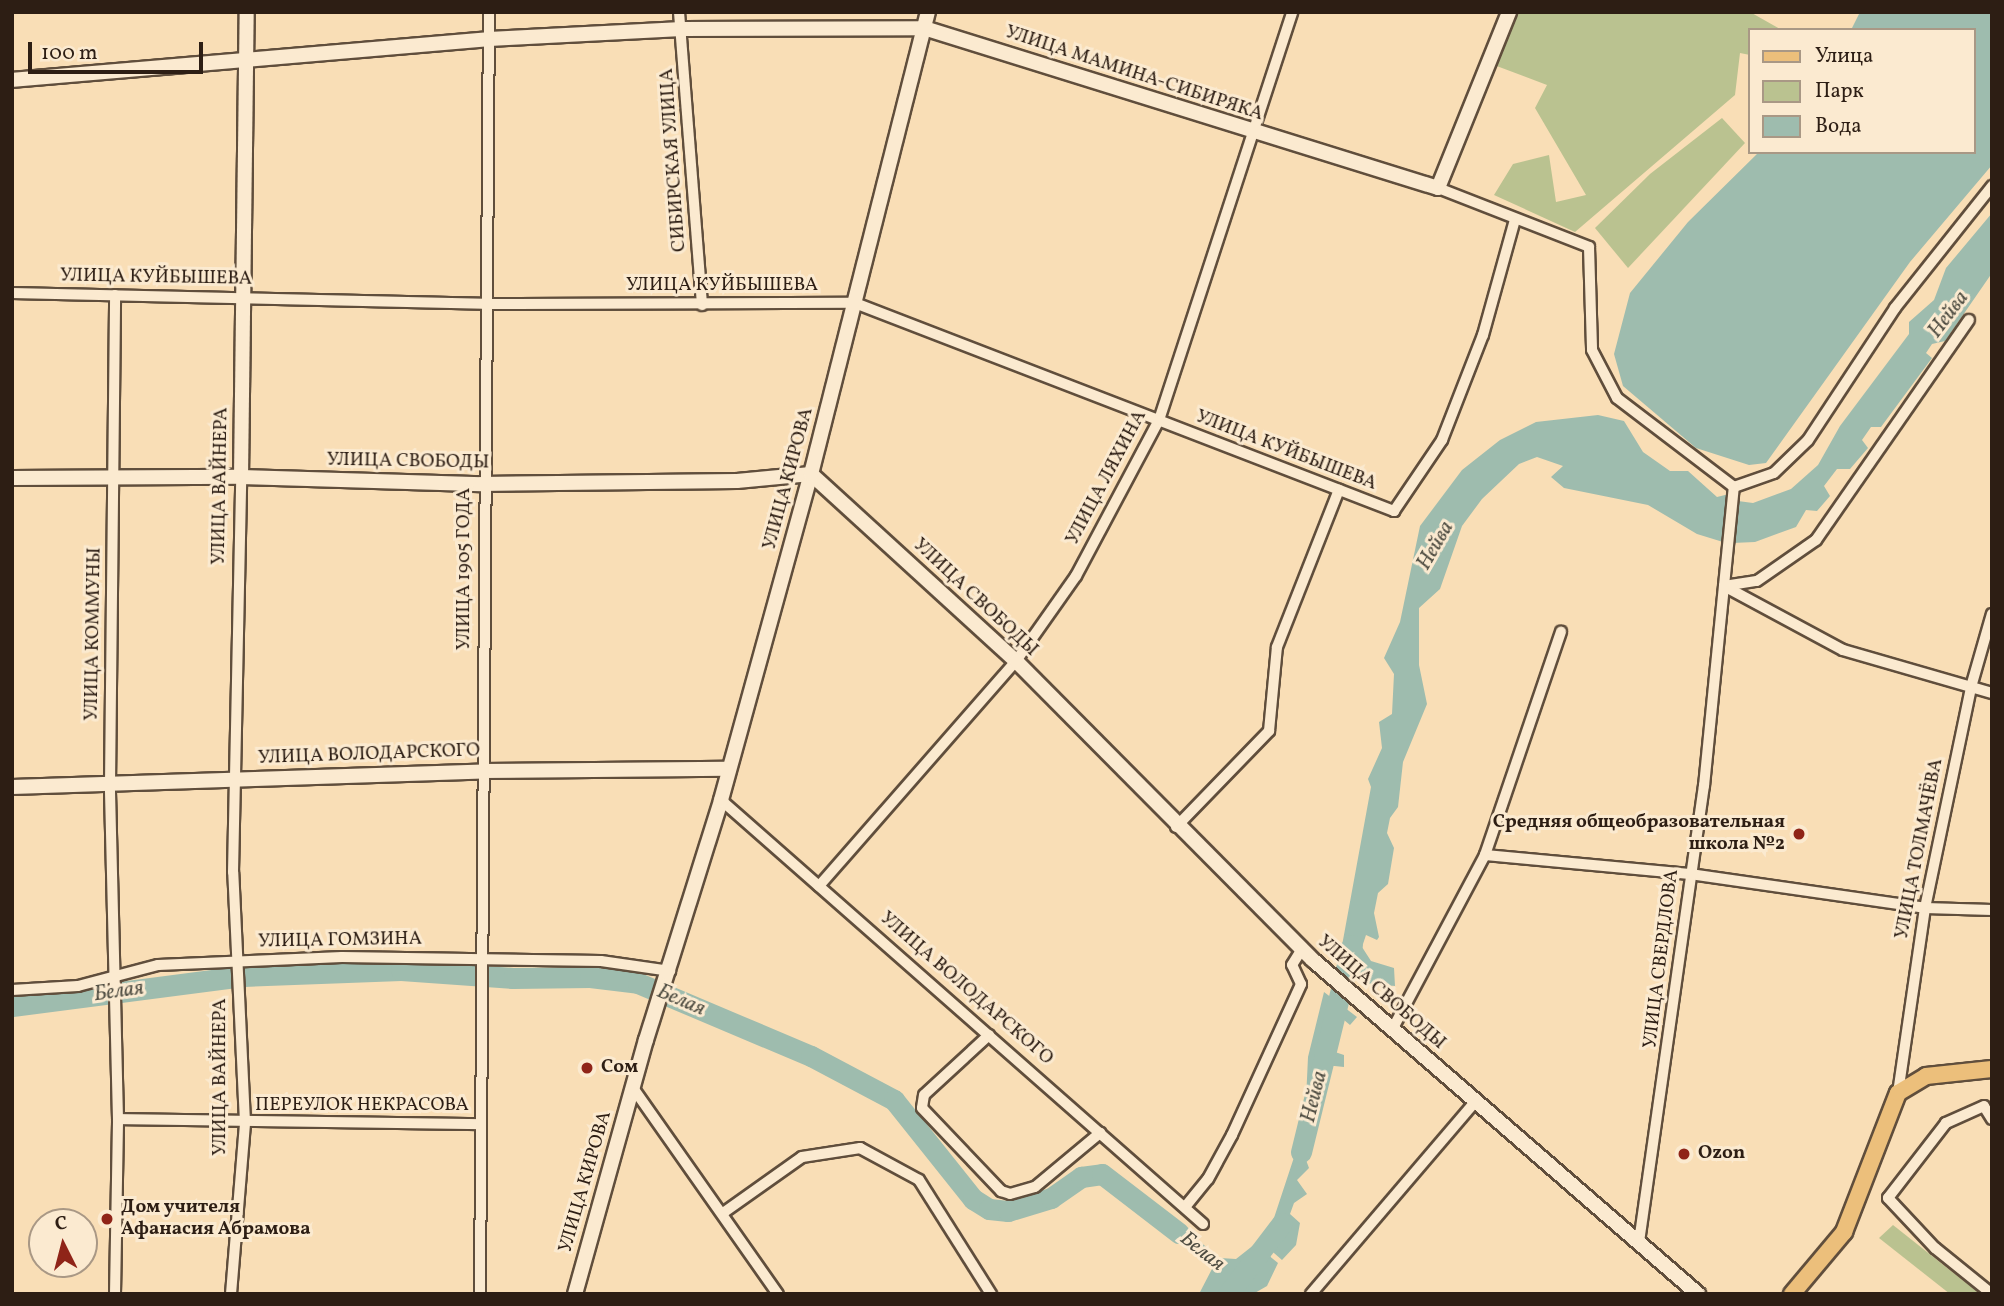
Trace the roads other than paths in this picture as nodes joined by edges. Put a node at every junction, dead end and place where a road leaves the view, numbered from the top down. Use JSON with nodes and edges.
{"nodes":[{"id":1,"x":247,"y":12,"type":"edge"},
{"id":2,"x":489,"y":12,"type":"edge"},
{"id":3,"x":679,"y":12,"type":"edge"},
{"id":4,"x":928,"y":12,"type":"edge"},
{"id":5,"x":1292,"y":12,"type":"edge"},
{"id":6,"x":1509,"y":12,"type":"edge"},
{"id":7,"x":924,"y":28,"type":"junction"},
{"id":8,"x":682,"y":29,"type":"junction"},
{"id":9,"x":489,"y":39,"type":"junction"},
{"id":10,"x":247,"y":63,"type":"junction"},
{"id":11,"x":12,"y":80,"type":"edge"},
{"id":12,"x":1253,"y":132,"type":"junction"},
{"id":13,"x":1992,"y":186,"type":"edge"},
{"id":14,"x":1438,"y":188,"type":"junction"},
{"id":15,"x":1516,"y":220,"type":"junction"},
{"id":16,"x":12,"y":293,"type":"edge"},
{"id":17,"x":116,"y":295,"type":"junction"},
{"id":18,"x":242,"y":297,"type":"junction"},
{"id":19,"x":855,"y":303,"type":"junction"},
{"id":20,"x":484,"y":304,"type":"junction"},
{"id":21,"x":702,"y":305,"type":"junction"},
{"id":22,"x":1969,"y":320,"type":"dead end"},
{"id":23,"x":1159,"y":421,"type":"junction"},
{"id":24,"x":811,"y":474,"type":"junction"},
{"id":25,"x":241,"y":477,"type":"junction"},
{"id":26,"x":12,"y":478,"type":"edge"},
{"id":27,"x":114,"y":479,"type":"junction"},
{"id":28,"x":482,"y":484,"type":"junction"},
{"id":29,"x":1734,"y":488,"type":"junction"},
{"id":30,"x":1339,"y":490,"type":"junction"},
{"id":31,"x":1724,"y":586,"type":"junction"},
{"id":32,"x":1992,"y":614,"type":"edge"},
{"id":33,"x":1560,"y":632,"type":"dead end"},
{"id":34,"x":1016,"y":662,"type":"junction"},
{"id":35,"x":1971,"y":687,"type":"junction"},
{"id":36,"x":1992,"y":693,"type":"edge"},
{"id":37,"x":727,"y":769,"type":"junction"},
{"id":38,"x":483,"y":771,"type":"junction"},
{"id":39,"x":235,"y":779,"type":"junction"},
{"id":40,"x":110,"y":784,"type":"junction"},
{"id":41,"x":12,"y":787,"type":"edge"},
{"id":42,"x":721,"y":800,"type":"junction"},
{"id":43,"x":1176,"y":827,"type":"junction"},
{"id":44,"x":1485,"y":855,"type":"junction"},
{"id":45,"x":1690,"y":874,"type":"junction"},
{"id":46,"x":820,"y":886,"type":"junction"},
{"id":47,"x":1925,"y":908,"type":"junction"},
{"id":48,"x":1992,"y":910,"type":"edge"},
{"id":49,"x":1302,"y":949,"type":"junction"},
{"id":50,"x":482,"y":957,"type":"junction"},
{"id":51,"x":239,"y":961,"type":"junction"},
{"id":52,"x":670,"y":971,"type":"junction"},
{"id":53,"x":115,"y":973,"type":"junction"},
{"id":54,"x":12,"y":990,"type":"edge"},
{"id":55,"x":1392,"y":1030,"type":"junction"},
{"id":56,"x":989,"y":1035,"type":"junction"},
{"id":57,"x":1992,"y":1069,"type":"edge"},
{"id":58,"x":633,"y":1088,"type":"junction"},
{"id":59,"x":1898,"y":1093,"type":"junction"},
{"id":60,"x":1476,"y":1101,"type":"junction"},
{"id":61,"x":118,"y":1119,"type":"junction"},
{"id":62,"x":1992,"y":1119,"type":"edge"},
{"id":63,"x":245,"y":1122,"type":"junction"},
{"id":64,"x":481,"y":1124,"type":"junction"},
{"id":65,"x":1100,"y":1133,"type":"junction"},
{"id":66,"x":1185,"y":1207,"type":"junction"},
{"id":67,"x":723,"y":1213,"type":"junction"},
{"id":68,"x":1203,"y":1224,"type":"dead end"},
{"id":69,"x":1639,"y":1242,"type":"junction"},
{"id":70,"x":115,"y":1294,"type":"edge"},
{"id":71,"x":231,"y":1294,"type":"edge"},
{"id":72,"x":480,"y":1294,"type":"edge"},
{"id":73,"x":575,"y":1294,"type":"edge"},
{"id":74,"x":778,"y":1294,"type":"edge"},
{"id":75,"x":991,"y":1294,"type":"edge"},
{"id":76,"x":1311,"y":1294,"type":"edge"},
{"id":77,"x":1698,"y":1294,"type":"edge"},
{"id":78,"x":1793,"y":1294,"type":"edge"},
{"id":79,"x":1992,"y":1294,"type":"edge"}],
"edges":[{"from":1,"to":10,"type":"main road","name":"УЛИЦА ВАЙНЕРА"},
{"from":2,"to":9,"type":"street","name":"УЛИЦА 1905 ГОДА"},
{"from":3,"to":8,"type":"street","name":"СИБИРСКАЯ УЛИЦА"},
{"from":4,"to":7,"type":"main road","name":"УЛИЦА КИРОВА"},
{"from":5,"to":12,"type":"street","name":"УЛИЦА ЛЯХИНА"},
{"from":6,"to":14,"type":"main road"},
{"from":7,"to":8,"type":"main road","name":"УЛИЦА МАМИНА-СИБИРЯКА"},
{"from":7,"to":12,"type":"main road","name":"УЛИЦА МАМИНА-СИБИРЯКА"},
{"from":7,"to":19,"type":"main road","name":"УЛИЦА КИРОВА"},
{"from":8,"to":9,"type":"main road","name":"УЛИЦА МАМИНА-СИБИРЯКА"},
{"from":8,"to":21,"type":"street","name":"СИБИРСКАЯ УЛИЦА"},
{"from":9,"to":10,"type":"main road","name":"УЛИЦА МАМИНА-СИБИРЯКА"},
{"from":9,"to":20,"type":"street","name":"УЛИЦА 1905 ГОДА"},
{"from":10,"to":11,"type":"main road","name":"УЛИЦА МАМИНА-СИБИРЯКА"},
{"from":10,"to":18,"type":"main road","name":"УЛИЦА ВАЙНЕРА"},
{"from":12,"to":14,"type":"main road","name":"УЛИЦА МАМИНА-СИБИРЯКА"},
{"from":12,"to":23,"type":"street","name":"УЛИЦА ЛЯХИНА"},
{"from":13,"to":29,"type":"street"},
{"from":14,"to":15,"type":"street","name":"УЛИЦА МАМИНА-СИБИРЯКА"},
{"from":15,"to":29,"type":"street","name":"УЛИЦА МАМИНА-СИБИРЯКА"},
{"from":15,"to":30,"type":"street","name":"УЛИЦА КУЙБЫШЕВА"},
{"from":16,"to":17,"type":"street","name":"УЛИЦА КУЙБЫШЕВА"},
{"from":17,"to":18,"type":"street","name":"УЛИЦА КУЙБЫШЕВА"},
{"from":17,"to":27,"type":"street","name":"УЛИЦА КОММУНЫ"},
{"from":18,"to":20,"type":"street","name":"УЛИЦА КУЙБЫШЕВА"},
{"from":18,"to":25,"type":"main road","name":"УЛИЦА ВАЙНЕРА"},
{"from":19,"to":21,"type":"street","name":"УЛИЦА КУЙБЫШЕВА"},
{"from":19,"to":23,"type":"street","name":"УЛИЦА КУЙБЫШЕВА"},
{"from":19,"to":24,"type":"main road","name":"УЛИЦА КИРОВА"},
{"from":20,"to":21,"type":"street","name":"УЛИЦА КУЙБЫШЕВА"},
{"from":20,"to":28,"type":"street","name":"УЛИЦА 1905 ГОДА"},
{"from":22,"to":31,"type":"street"},
{"from":23,"to":30,"type":"street","name":"УЛИЦА КУЙБЫШЕВА"},
{"from":23,"to":34,"type":"street","name":"УЛИЦА ЛЯХИНА"},
{"from":24,"to":28,"type":"main road","name":"УЛИЦА СВОБОДЫ"},
{"from":24,"to":34,"type":"main road","name":"УЛИЦА СВОБОДЫ"},
{"from":24,"to":37,"type":"main road","name":"УЛИЦА КИРОВА"},
{"from":25,"to":27,"type":"main road","name":"УЛИЦА СВОБОДЫ"},
{"from":25,"to":28,"type":"main road","name":"УЛИЦА СВОБОДЫ"},
{"from":25,"to":39,"type":"street","name":"УЛИЦА ВАЙНЕРА"},
{"from":26,"to":27,"type":"main road","name":"УЛИЦА СВОБОДЫ"},
{"from":27,"to":40,"type":"street","name":"УЛИЦА КОММУНЫ"},
{"from":28,"to":38,"type":"street","name":"УЛИЦА 1905 ГОДА"},
{"from":29,"to":31,"type":"street","name":"УЛИЦА СВЕРДЛОВА"},
{"from":30,"to":43,"type":"street"},
{"from":31,"to":35,"type":"street"},
{"from":31,"to":45,"type":"street","name":"УЛИЦА СВЕРДЛОВА"},
{"from":32,"to":35,"type":"street","name":"УЛИЦА ТОЛМАЧЁВА"},
{"from":33,"to":44,"type":"street"},
{"from":34,"to":43,"type":"main road","name":"УЛИЦА СВОБОДЫ"},
{"from":34,"to":46,"type":"street","name":"УЛИЦА ЛЯХИНА"},
{"from":35,"to":36,"type":"street"},
{"from":35,"to":47,"type":"street","name":"УЛИЦА ТОЛМАЧЁВА"},
{"from":37,"to":38,"type":"main road","name":"УЛИЦА ВОЛОДАРСКОГО"},
{"from":37,"to":42,"type":"main road","name":"УЛИЦА КИРОВА"},
{"from":38,"to":39,"type":"main road","name":"УЛИЦА ВОЛОДАРСКОГО"},
{"from":38,"to":50,"type":"street","name":"УЛИЦА 1905 ГОДА"},
{"from":39,"to":40,"type":"main road","name":"УЛИЦА ВОЛОДАРСКОГО"},
{"from":39,"to":51,"type":"street","name":"УЛИЦА ВАЙНЕРА"},
{"from":40,"to":41,"type":"main road","name":"УЛИЦА ВОЛОДАРСКОГО"},
{"from":40,"to":53,"type":"street","name":"УЛИЦА КОММУНЫ"},
{"from":42,"to":46,"type":"street","name":"УЛИЦА ВОЛОДАРСКОГО"},
{"from":42,"to":52,"type":"main road","name":"УЛИЦА КИРОВА"},
{"from":43,"to":49,"type":"main road","name":"УЛИЦА СВОБОДЫ"},
{"from":44,"to":45,"type":"street"},
{"from":44,"to":55,"type":"street"},
{"from":45,"to":47,"type":"street"},
{"from":45,"to":69,"type":"street","name":"УЛИЦА СВЕРДЛОВА"},
{"from":46,"to":56,"type":"street","name":"УЛИЦА ВОЛОДАРСКОГО"},
{"from":47,"to":48,"type":"street"},
{"from":47,"to":59,"type":"street","name":"УЛИЦА ТОЛМАЧЁВА"},
{"from":49,"to":55,"type":"main road","name":"УЛИЦА СВОБОДЫ"},
{"from":49,"to":66,"type":"street"},
{"from":50,"to":51,"type":"street","name":"УЛИЦА ГОМЗИНА"},
{"from":50,"to":52,"type":"street","name":"УЛИЦА ГОМЗИНА"},
{"from":50,"to":64,"type":"street","name":"УЛИЦА 1905 ГОДА"},
{"from":51,"to":53,"type":"street","name":"УЛИЦА ГОМЗИНА"},
{"from":51,"to":63,"type":"street","name":"УЛИЦА ВАЙНЕРА"},
{"from":52,"to":58,"type":"main road","name":"УЛИЦА КИРОВА"},
{"from":53,"to":54,"type":"street","name":"УЛИЦА ГОМЗИНА"},
{"from":53,"to":61,"type":"street","name":"УЛИЦА КОММУНЫ"},
{"from":55,"to":60,"type":"main road","name":"УЛИЦА СВОБОДЫ"},
{"from":56,"to":65,"type":"street","name":"УЛИЦА ВОЛОДАРСКОГО"},
{"from":56,"to":65,"type":"street"},
{"from":57,"to":59,"type":"main road"},
{"from":58,"to":67,"type":"street"},
{"from":58,"to":73,"type":"main road","name":"УЛИЦА КИРОВА"},
{"from":59,"to":78,"type":"main road"},
{"from":60,"to":69,"type":"main road","name":"УЛИЦА СВОБОДЫ"},
{"from":60,"to":76,"type":"street"},
{"from":61,"to":63,"type":"street","name":"ПЕРЕУЛОК НЕКРАСОВА"},
{"from":61,"to":70,"type":"street"},
{"from":62,"to":79,"type":"street"},
{"from":63,"to":64,"type":"street","name":"ПЕРЕУЛОК НЕКРАСОВА"},
{"from":63,"to":71,"type":"street","name":"УЛИЦА ВАЙНЕРА"},
{"from":64,"to":72,"type":"street"},
{"from":65,"to":66,"type":"street","name":"УЛИЦА ВОЛОДАРСКОГО"},
{"from":66,"to":68,"type":"street","name":"УЛИЦА ВОЛОДАРСКОГО"},
{"from":67,"to":74,"type":"street"},
{"from":67,"to":75,"type":"street"},
{"from":69,"to":77,"type":"main road","name":"УЛИЦА СВОБОДЫ"}]}
